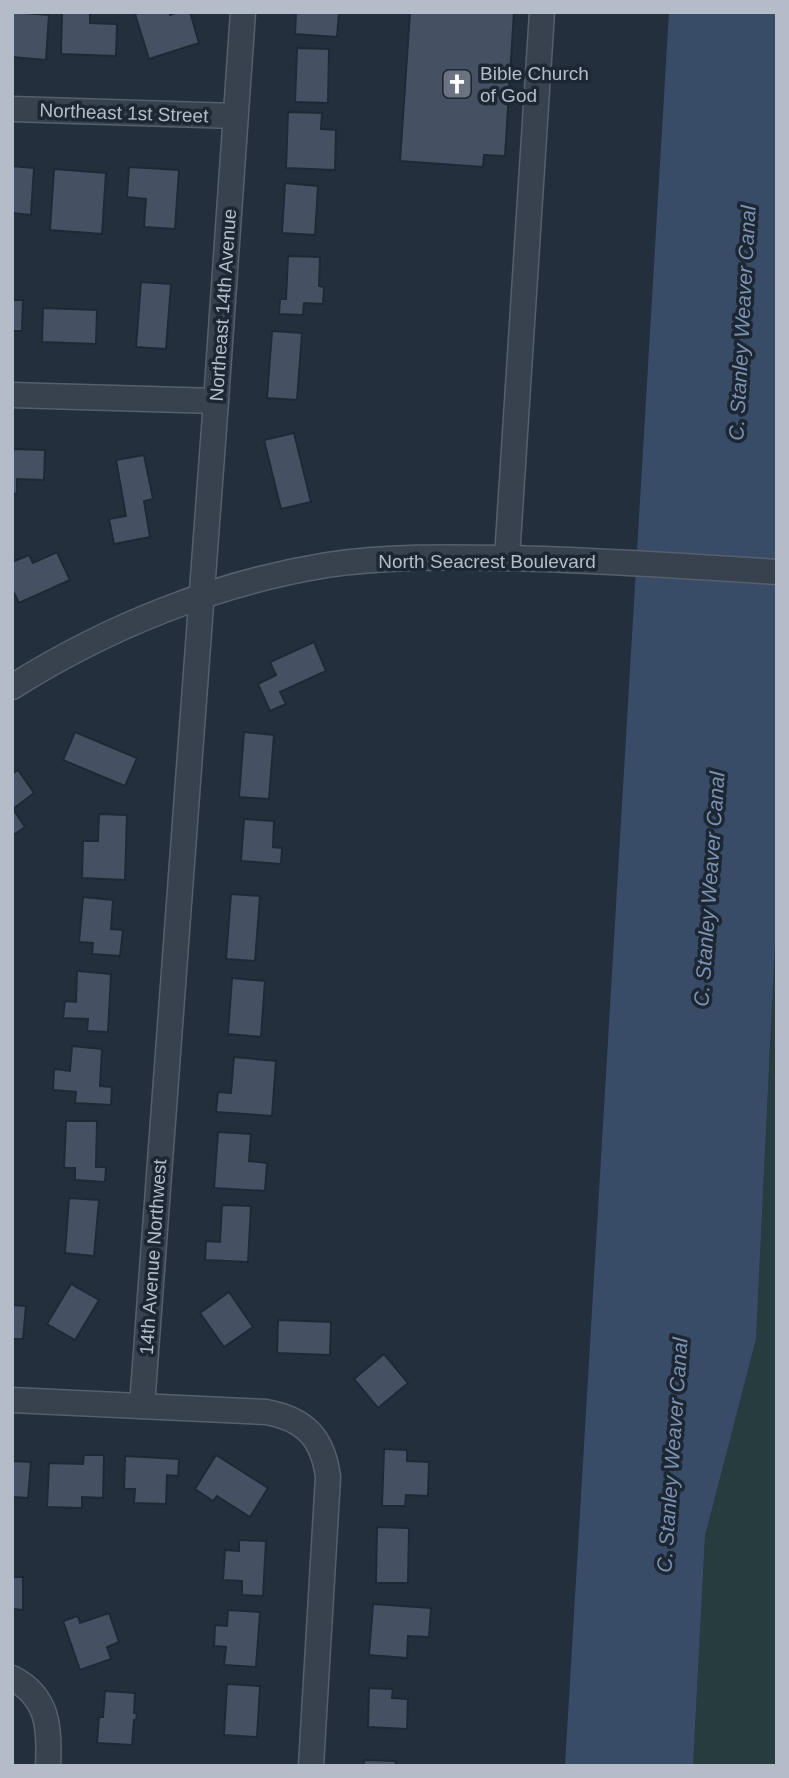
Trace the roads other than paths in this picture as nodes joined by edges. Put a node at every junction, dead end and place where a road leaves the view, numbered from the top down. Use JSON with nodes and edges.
{"nodes":[{"id":1,"x":243,"y":12,"type":"edge"},
{"id":2,"x":542,"y":12,"type":"edge"},
{"id":3,"x":12,"y":109,"type":"edge"},
{"id":4,"x":235,"y":116,"type":"junction"},
{"id":5,"x":12,"y":396,"type":"edge"},
{"id":6,"x":216,"y":401,"type":"junction"},
{"id":7,"x":508,"y":558,"type":"junction"},
{"id":8,"x":777,"y":572,"type":"edge"},
{"id":9,"x":202,"y":597,"type":"junction"},
{"id":10,"x":12,"y":687,"type":"edge"},
{"id":11,"x":12,"y":1400,"type":"edge"},
{"id":12,"x":142,"y":1406,"type":"junction"},
{"id":13,"x":12,"y":1678,"type":"edge"},
{"id":14,"x":48,"y":1766,"type":"edge"},
{"id":15,"x":311,"y":1766,"type":"edge"}],
"edges":[{"from":1,"to":4,"type":"street","name":"Northeast 14th Avenue"},
{"from":2,"to":7,"type":"street"},
{"from":3,"to":4,"type":"street","name":"Northeast 1st Street"},
{"from":4,"to":6,"type":"street","name":"Northeast 14th Avenue"},
{"from":5,"to":6,"type":"street"},
{"from":6,"to":9,"type":"street","name":"Northeast 14th Avenue"},
{"from":7,"to":8,"type":"street","name":"North Seacrest Boulevard"},
{"from":7,"to":9,"type":"street","name":"North Seacrest Boulevard"},
{"from":9,"to":10,"type":"street","name":"North Seacrest Boulevard"},
{"from":9,"to":12,"type":"street","name":"14th Avenue Northwest"},
{"from":11,"to":12,"type":"street"},
{"from":12,"to":15,"type":"street"},
{"from":13,"to":14,"type":"street"}]}
